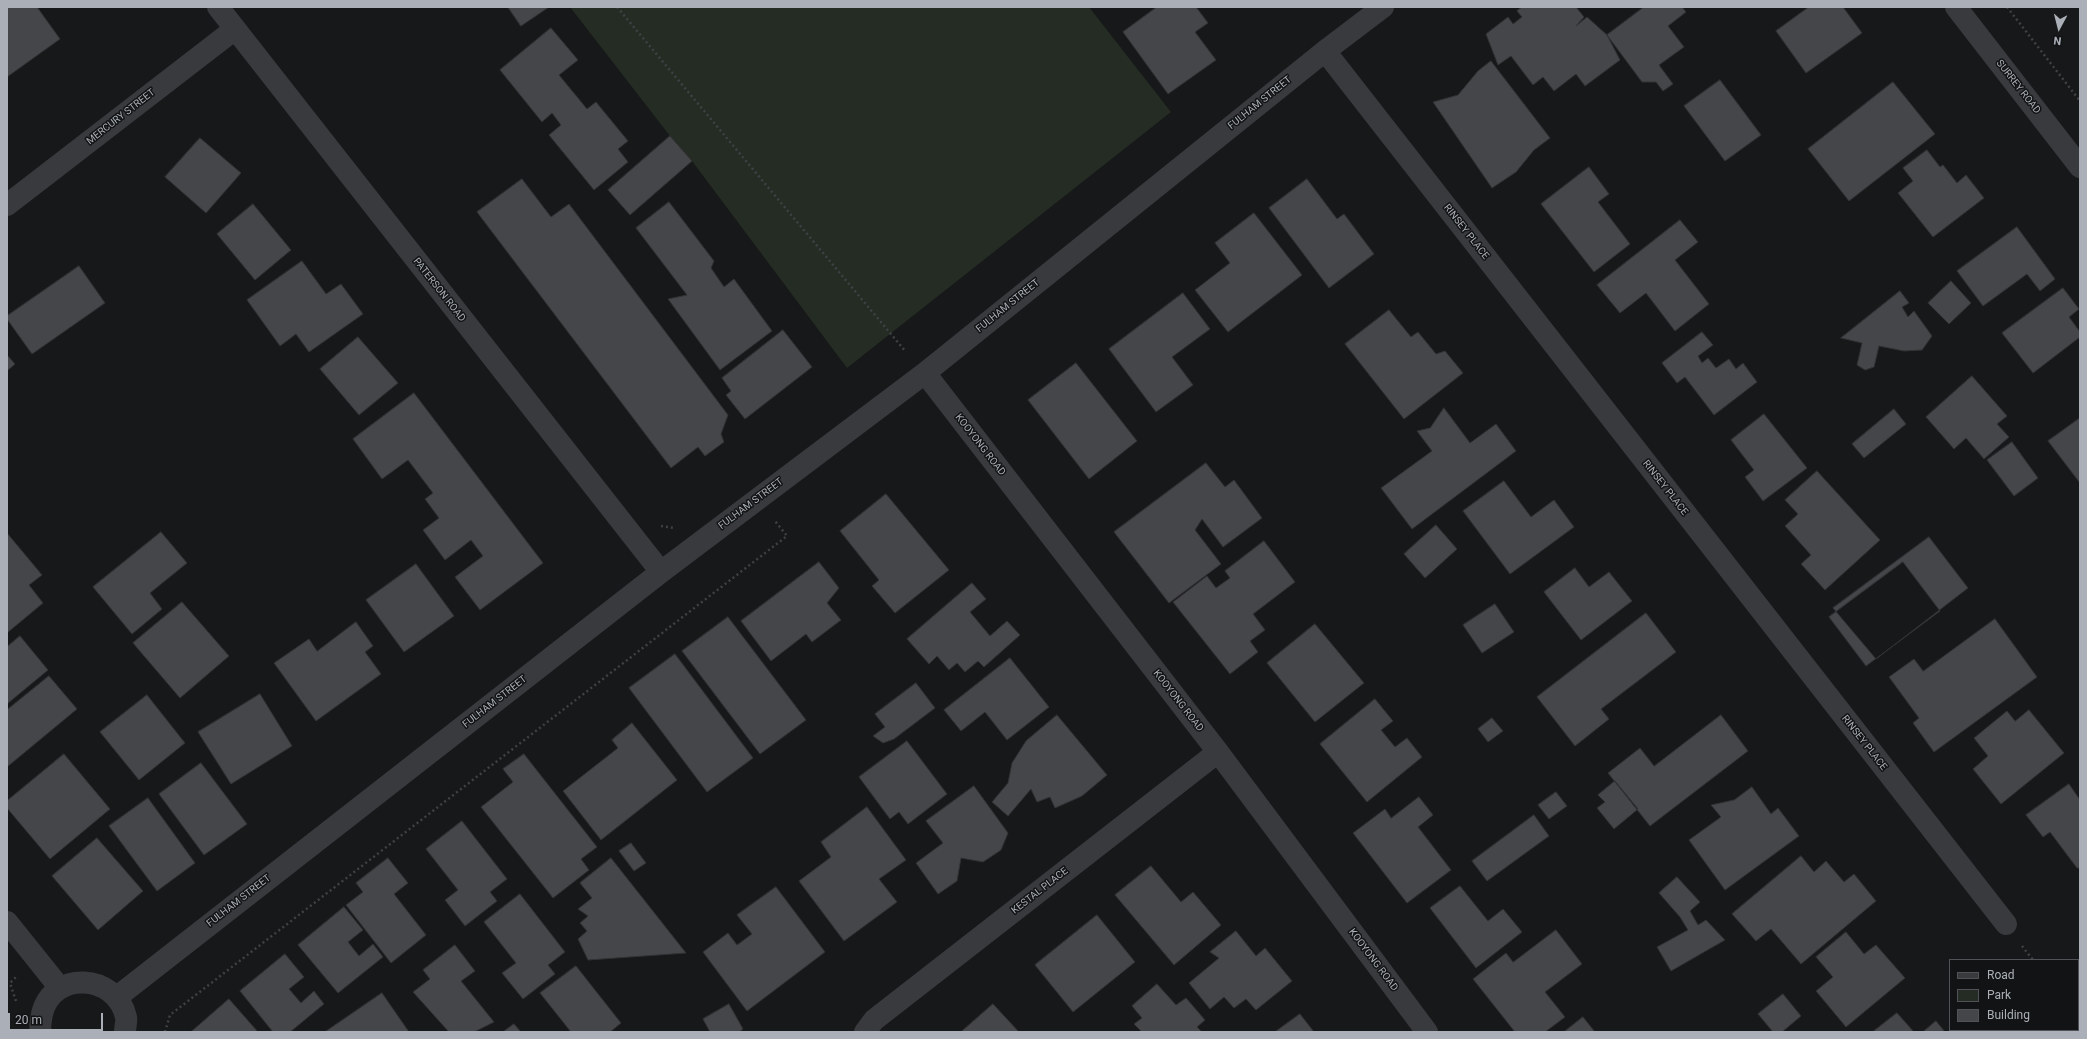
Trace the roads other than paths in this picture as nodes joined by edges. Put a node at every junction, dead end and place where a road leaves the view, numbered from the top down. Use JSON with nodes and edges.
{"nodes":[{"id":1,"x":218,"y":7,"type":"edge"},
{"id":2,"x":1383,"y":7,"type":"edge"},
{"id":3,"x":1956,"y":7,"type":"edge"},
{"id":4,"x":235,"y":29,"type":"junction"},
{"id":5,"x":1324,"y":51,"type":"junction"},
{"id":6,"x":2080,"y":167,"type":"edge"},
{"id":7,"x":7,"y":205,"type":"edge"},
{"id":8,"x":925,"y":373,"type":"junction"},
{"id":9,"x":661,"y":572,"type":"junction"},
{"id":10,"x":1218,"y":752,"type":"junction"},
{"id":11,"x":7,"y":922,"type":"edge"},
{"id":12,"x":2006,"y":924,"type":"dead end"},
{"id":13,"x":60,"y":988,"type":"junction"},
{"id":14,"x":117,"y":997,"type":"junction"},
{"id":15,"x":41,"y":1032,"type":"edge"},
{"id":16,"x":125,"y":1032,"type":"edge"},
{"id":17,"x":865,"y":1032,"type":"edge"},
{"id":18,"x":1426,"y":1032,"type":"edge"}],
"edges":[{"from":1,"to":4,"type":"street","name":"PATERSON ROAD"},
{"from":2,"to":5,"type":"street","name":"FULHAM STREET"},
{"from":3,"to":6,"type":"street","name":"SURREY ROAD"},
{"from":4,"to":7,"type":"street","name":"MERCURY STREET"},
{"from":4,"to":9,"type":"street","name":"PATERSON ROAD"},
{"from":5,"to":8,"type":"street","name":"FULHAM STREET"},
{"from":5,"to":12,"type":"street","name":"RINSEY PLACE"},
{"from":8,"to":9,"type":"street","name":"FULHAM STREET"},
{"from":8,"to":10,"type":"street","name":"KOOYONG ROAD"},
{"from":9,"to":14,"type":"street","name":"FULHAM STREET"},
{"from":10,"to":17,"type":"street","name":"KESTAL PLACE"},
{"from":10,"to":18,"type":"street","name":"KOOYONG ROAD"},
{"from":11,"to":13,"type":"street"},
{"from":13,"to":14,"type":"street"},
{"from":13,"to":15,"type":"street"},
{"from":14,"to":16,"type":"street"}]}
